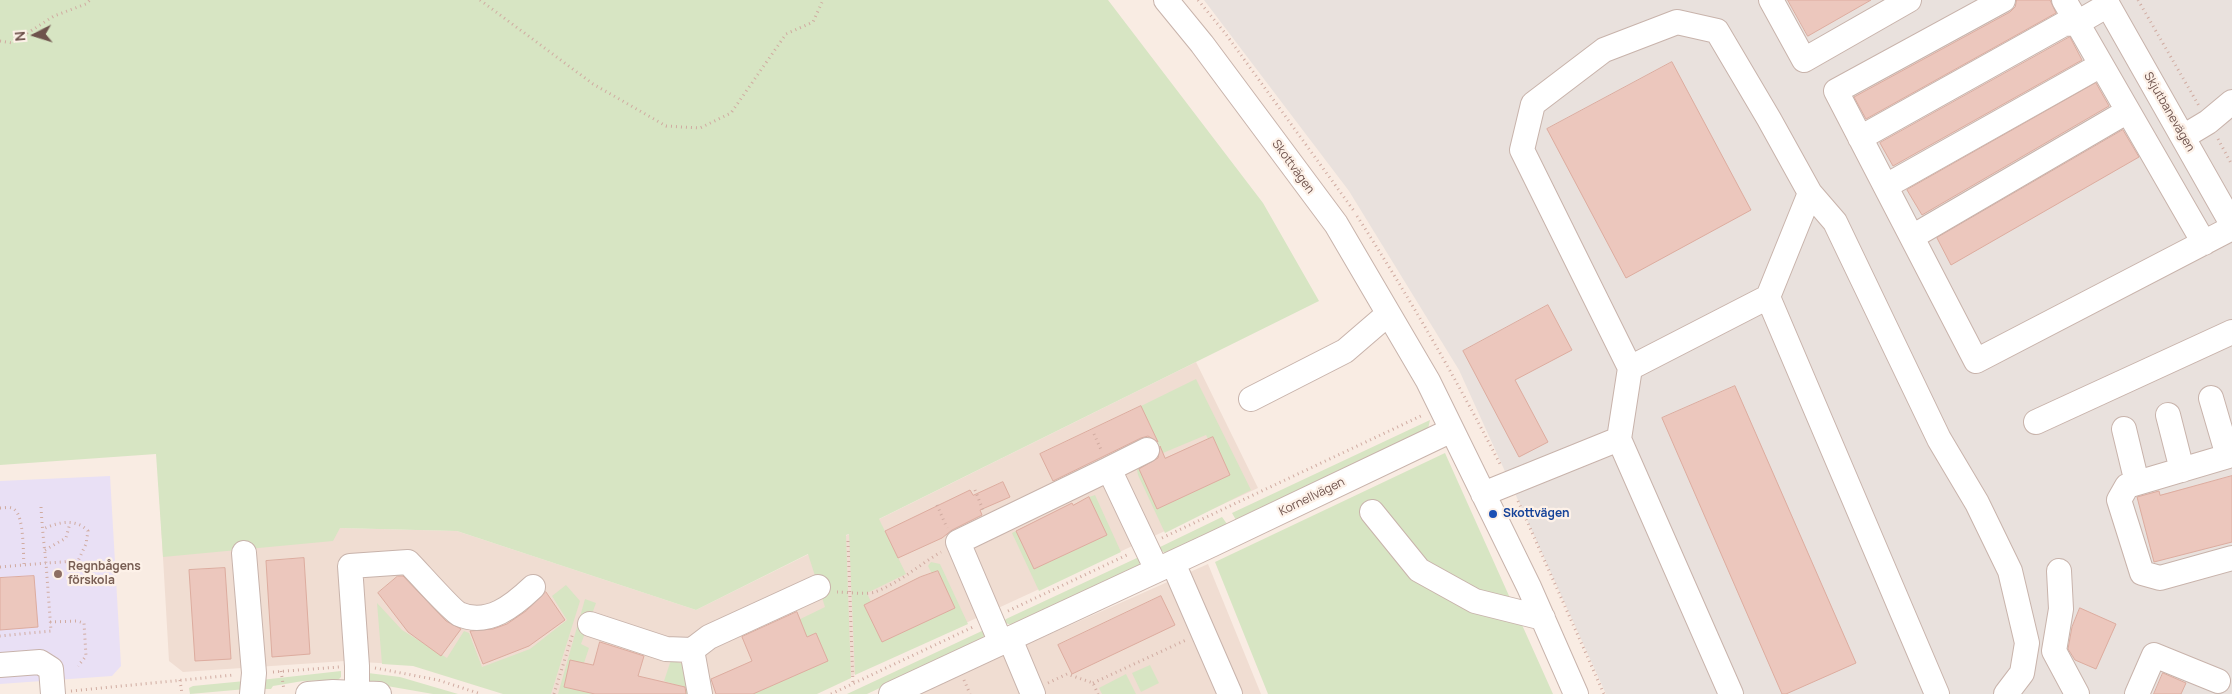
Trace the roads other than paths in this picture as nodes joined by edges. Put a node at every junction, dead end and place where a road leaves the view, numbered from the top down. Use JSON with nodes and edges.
{"nodes":[{"id":1,"x":1166,"y":0,"type":"edge"},
{"id":2,"x":1771,"y":0,"type":"edge"},
{"id":3,"x":1909,"y":0,"type":"edge"},
{"id":4,"x":2003,"y":0,"type":"edge"},
{"id":5,"x":2064,"y":0,"type":"edge"},
{"id":6,"x":2107,"y":3,"type":"edge"},
{"id":7,"x":2077,"y":23,"type":"junction"},
{"id":8,"x":2101,"y":64,"type":"junction"},
{"id":9,"x":2232,"y":102,"type":"edge"},
{"id":10,"x":2128,"y":111,"type":"junction"},
{"id":11,"x":2183,"y":137,"type":"junction"},
{"id":12,"x":1860,"y":138,"type":"junction"},
{"id":13,"x":1886,"y":186,"type":"junction"},
{"id":14,"x":1810,"y":193,"type":"junction"},
{"id":15,"x":2232,"y":224,"type":"edge"},
{"id":16,"x":2232,"y":228,"type":"edge"},
{"id":17,"x":1912,"y":237,"type":"junction"},
{"id":18,"x":2204,"y":243,"type":"junction"},
{"id":19,"x":1768,"y":297,"type":"junction"},
{"id":20,"x":1388,"y":314,"type":"junction"},
{"id":21,"x":2232,"y":332,"type":"edge"},
{"id":22,"x":1630,"y":368,"type":"junction"},
{"id":23,"x":2211,"y":398,"type":"dead end"},
{"id":24,"x":1251,"y":399,"type":"dead end"},
{"id":25,"x":2168,"y":414,"type":"dead end"},
{"id":26,"x":2036,"y":422,"type":"dead end"},
{"id":27,"x":2124,"y":429,"type":"dead end"},
{"id":28,"x":1452,"y":430,"type":"junction"},
{"id":29,"x":1619,"y":440,"type":"junction"},
{"id":30,"x":1147,"y":450,"type":"dead end"},
{"id":31,"x":2230,"y":456,"type":"edge"},
{"id":32,"x":1109,"y":469,"type":"junction"},
{"id":33,"x":2182,"y":470,"type":"junction"},
{"id":34,"x":2137,"y":484,"type":"junction"},
{"id":35,"x":1483,"y":494,"type":"junction"},
{"id":36,"x":1372,"y":512,"type":"dead end"},
{"id":37,"x":244,"y":553,"type":"dead end"},
{"id":38,"x":2232,"y":558,"type":"edge"},
{"id":39,"x":1165,"y":567,"type":"junction"},
{"id":40,"x":2058,"y":571,"type":"dead end"},
{"id":41,"x":533,"y":586,"type":"dead end"},
{"id":42,"x":818,"y":587,"type":"road end"},
{"id":43,"x":1543,"y":618,"type":"junction"},
{"id":44,"x":590,"y":624,"type":"road end"},
{"id":45,"x":1005,"y":641,"type":"junction"},
{"id":46,"x":692,"y":650,"type":"junction"},
{"id":47,"x":0,"y":665,"type":"edge"},
{"id":48,"x":2218,"y":681,"type":"dead end"},
{"id":49,"x":920,"y":688,"type":"edge"},
{"id":50,"x":53,"y":693,"type":"edge"},
{"id":51,"x":368,"y":693,"type":"edge"},
{"id":52,"x":1032,"y":693,"type":"edge"},
{"id":53,"x":252,"y":694,"type":"edge"},
{"id":54,"x":308,"y":694,"type":"edge"},
{"id":55,"x":700,"y":694,"type":"edge"},
{"id":56,"x":892,"y":694,"type":"edge"},
{"id":57,"x":1230,"y":694,"type":"edge"},
{"id":58,"x":1576,"y":694,"type":"edge"},
{"id":59,"x":1731,"y":694,"type":"edge"},
{"id":60,"x":1937,"y":694,"type":"edge"},
{"id":61,"x":2006,"y":694,"type":"edge"},
{"id":62,"x":2077,"y":694,"type":"edge"},
{"id":63,"x":2137,"y":694,"type":"edge"}],
"edges":[{"from":1,"to":20,"type":"street","name":"Skottvägen"},
{"from":2,"to":3,"type":"street"},
{"from":4,"to":12,"type":"street"},
{"from":5,"to":7,"type":"street"},
{"from":6,"to":7,"type":"street"},
{"from":6,"to":11,"type":"street","name":"Skjutbanevägen"},
{"from":7,"to":8,"type":"street"},
{"from":7,"to":12,"type":"street"},
{"from":8,"to":10,"type":"street"},
{"from":8,"to":13,"type":"street"},
{"from":9,"to":11,"type":"street"},
{"from":10,"to":17,"type":"street"},
{"from":10,"to":18,"type":"street"},
{"from":11,"to":15,"type":"street","name":"Skjutbanevägen"},
{"from":12,"to":13,"type":"street"},
{"from":13,"to":17,"type":"street"},
{"from":14,"to":19,"type":"street"},
{"from":14,"to":22,"type":"street"},
{"from":14,"to":61,"type":"street"},
{"from":16,"to":18,"type":"street"},
{"from":17,"to":18,"type":"street"},
{"from":19,"to":22,"type":"street"},
{"from":19,"to":60,"type":"street"},
{"from":20,"to":24,"type":"street"},
{"from":20,"to":28,"type":"street","name":"Skottvägen"},
{"from":21,"to":26,"type":"street"},
{"from":22,"to":29,"type":"street"},
{"from":23,"to":31,"type":"street"},
{"from":25,"to":33,"type":"street"},
{"from":27,"to":34,"type":"street"},
{"from":28,"to":35,"type":"street","name":"Skottvägen"},
{"from":28,"to":39,"type":"street","name":"Kornellvägen"},
{"from":29,"to":35,"type":"street"},
{"from":29,"to":59,"type":"street"},
{"from":30,"to":32,"type":"street"},
{"from":31,"to":33,"type":"street"},
{"from":32,"to":39,"type":"street"},
{"from":32,"to":45,"type":"street"},
{"from":33,"to":34,"type":"street"},
{"from":34,"to":38,"type":"street"},
{"from":35,"to":43,"type":"street","name":"Skottvägen"},
{"from":36,"to":43,"type":"street"},
{"from":37,"to":53,"type":"street"},
{"from":39,"to":45,"type":"street","name":"Kornellvägen"},
{"from":39,"to":57,"type":"street"},
{"from":40,"to":62,"type":"street"},
{"from":41,"to":51,"type":"street"},
{"from":42,"to":46,"type":"street"},
{"from":43,"to":58,"type":"street","name":"Skottvägen"},
{"from":44,"to":46,"type":"street"},
{"from":45,"to":49,"type":"street","name":"Kornellvägen"},
{"from":45,"to":52,"type":"street"},
{"from":46,"to":55,"type":"street"},
{"from":47,"to":50,"type":"street"},
{"from":48,"to":63,"type":"street"},
{"from":49,"to":56,"type":"street","name":"Kornellvägen"},
{"from":51,"to":54,"type":"street"}]}
